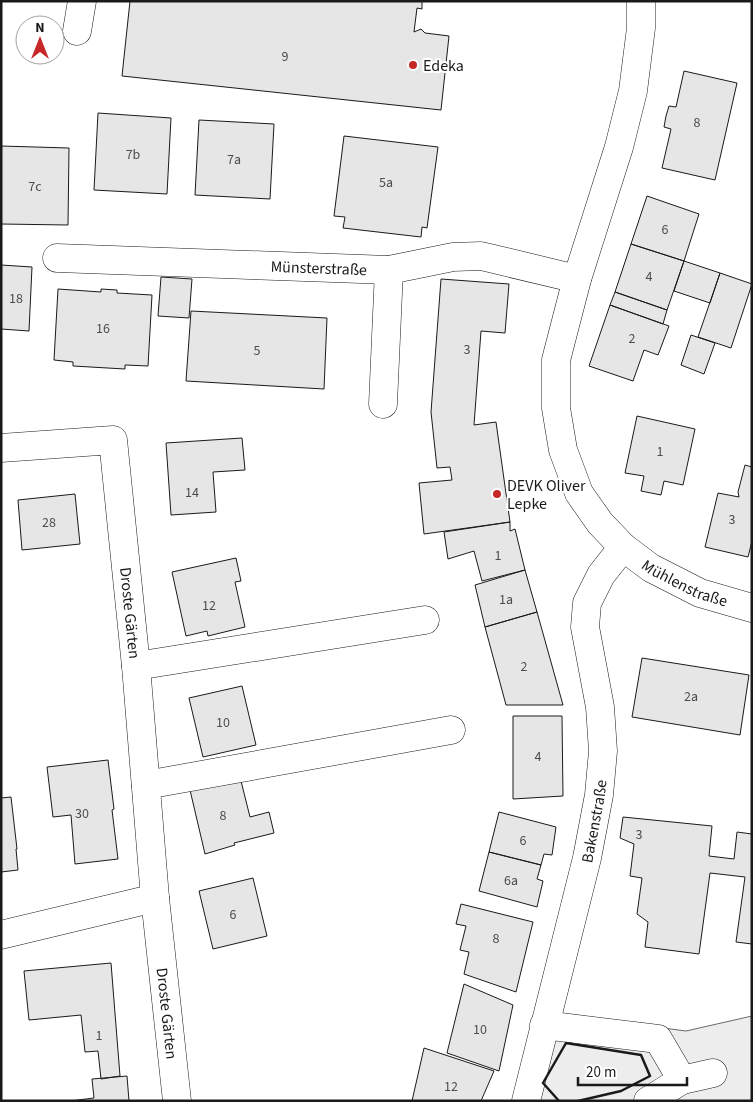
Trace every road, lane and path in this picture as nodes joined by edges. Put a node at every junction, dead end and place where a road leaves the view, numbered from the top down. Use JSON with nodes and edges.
{"nodes":[{"id":1,"x":82,"y":1,"type":"edge"},
{"id":2,"x":641,"y":1,"type":"edge"},
{"id":3,"x":76,"y":31,"type":"dead end"},
{"id":4,"x":57,"y":258,"type":"dead end"},
{"id":5,"x":389,"y":270,"type":"junction"},
{"id":6,"x":577,"y":280,"type":"junction"},
{"id":7,"x":383,"y":404,"type":"dead end"},
{"id":8,"x":1,"y":448,"type":"edge"},
{"id":9,"x":623,"y":547,"type":"junction"},
{"id":10,"x":752,"y":608,"type":"edge"},
{"id":11,"x":425,"y":620,"type":"dead end"},
{"id":12,"x":136,"y":666,"type":"junction"},
{"id":13,"x":451,"y":730,"type":"dead end"},
{"id":14,"x":146,"y":785,"type":"junction"},
{"id":15,"x":155,"y":898,"type":"junction"},
{"id":16,"x":1,"y":935,"type":"edge"},
{"id":17,"x":544,"y":1025,"type":"junction"},
{"id":18,"x":713,"y":1072,"type":"dead end"},
{"id":19,"x":682,"y":1080,"type":"junction"},
{"id":20,"x":177,"y":1101,"type":"edge"},
{"id":21,"x":526,"y":1101,"type":"edge"},
{"id":22,"x":648,"y":1101,"type":"edge"}],
"edges":[{"from":1,"to":3,"type":"street"},
{"from":2,"to":6,"type":"street"},
{"from":4,"to":5,"type":"street","name":"Münsterstraße"},
{"from":5,"to":6,"type":"street","name":"Münsterstraße"},
{"from":5,"to":7,"type":"street"},
{"from":6,"to":9,"type":"street"},
{"from":8,"to":12,"type":"street","name":"Droste Gärten"},
{"from":9,"to":10,"type":"street","name":"Mühlenstraße"},
{"from":9,"to":17,"type":"street","name":"Bakenstraße"},
{"from":11,"to":12,"type":"street"},
{"from":12,"to":14,"type":"street","name":"Droste Gärten"},
{"from":13,"to":14,"type":"street"},
{"from":14,"to":15,"type":"street","name":"Droste Gärten"},
{"from":15,"to":16,"type":"street"},
{"from":15,"to":20,"type":"street","name":"Droste Gärten"},
{"from":17,"to":19,"type":"street"},
{"from":17,"to":21,"type":"street","name":"Bakenstraße"},
{"from":18,"to":19,"type":"street"},
{"from":19,"to":22,"type":"street"}]}
